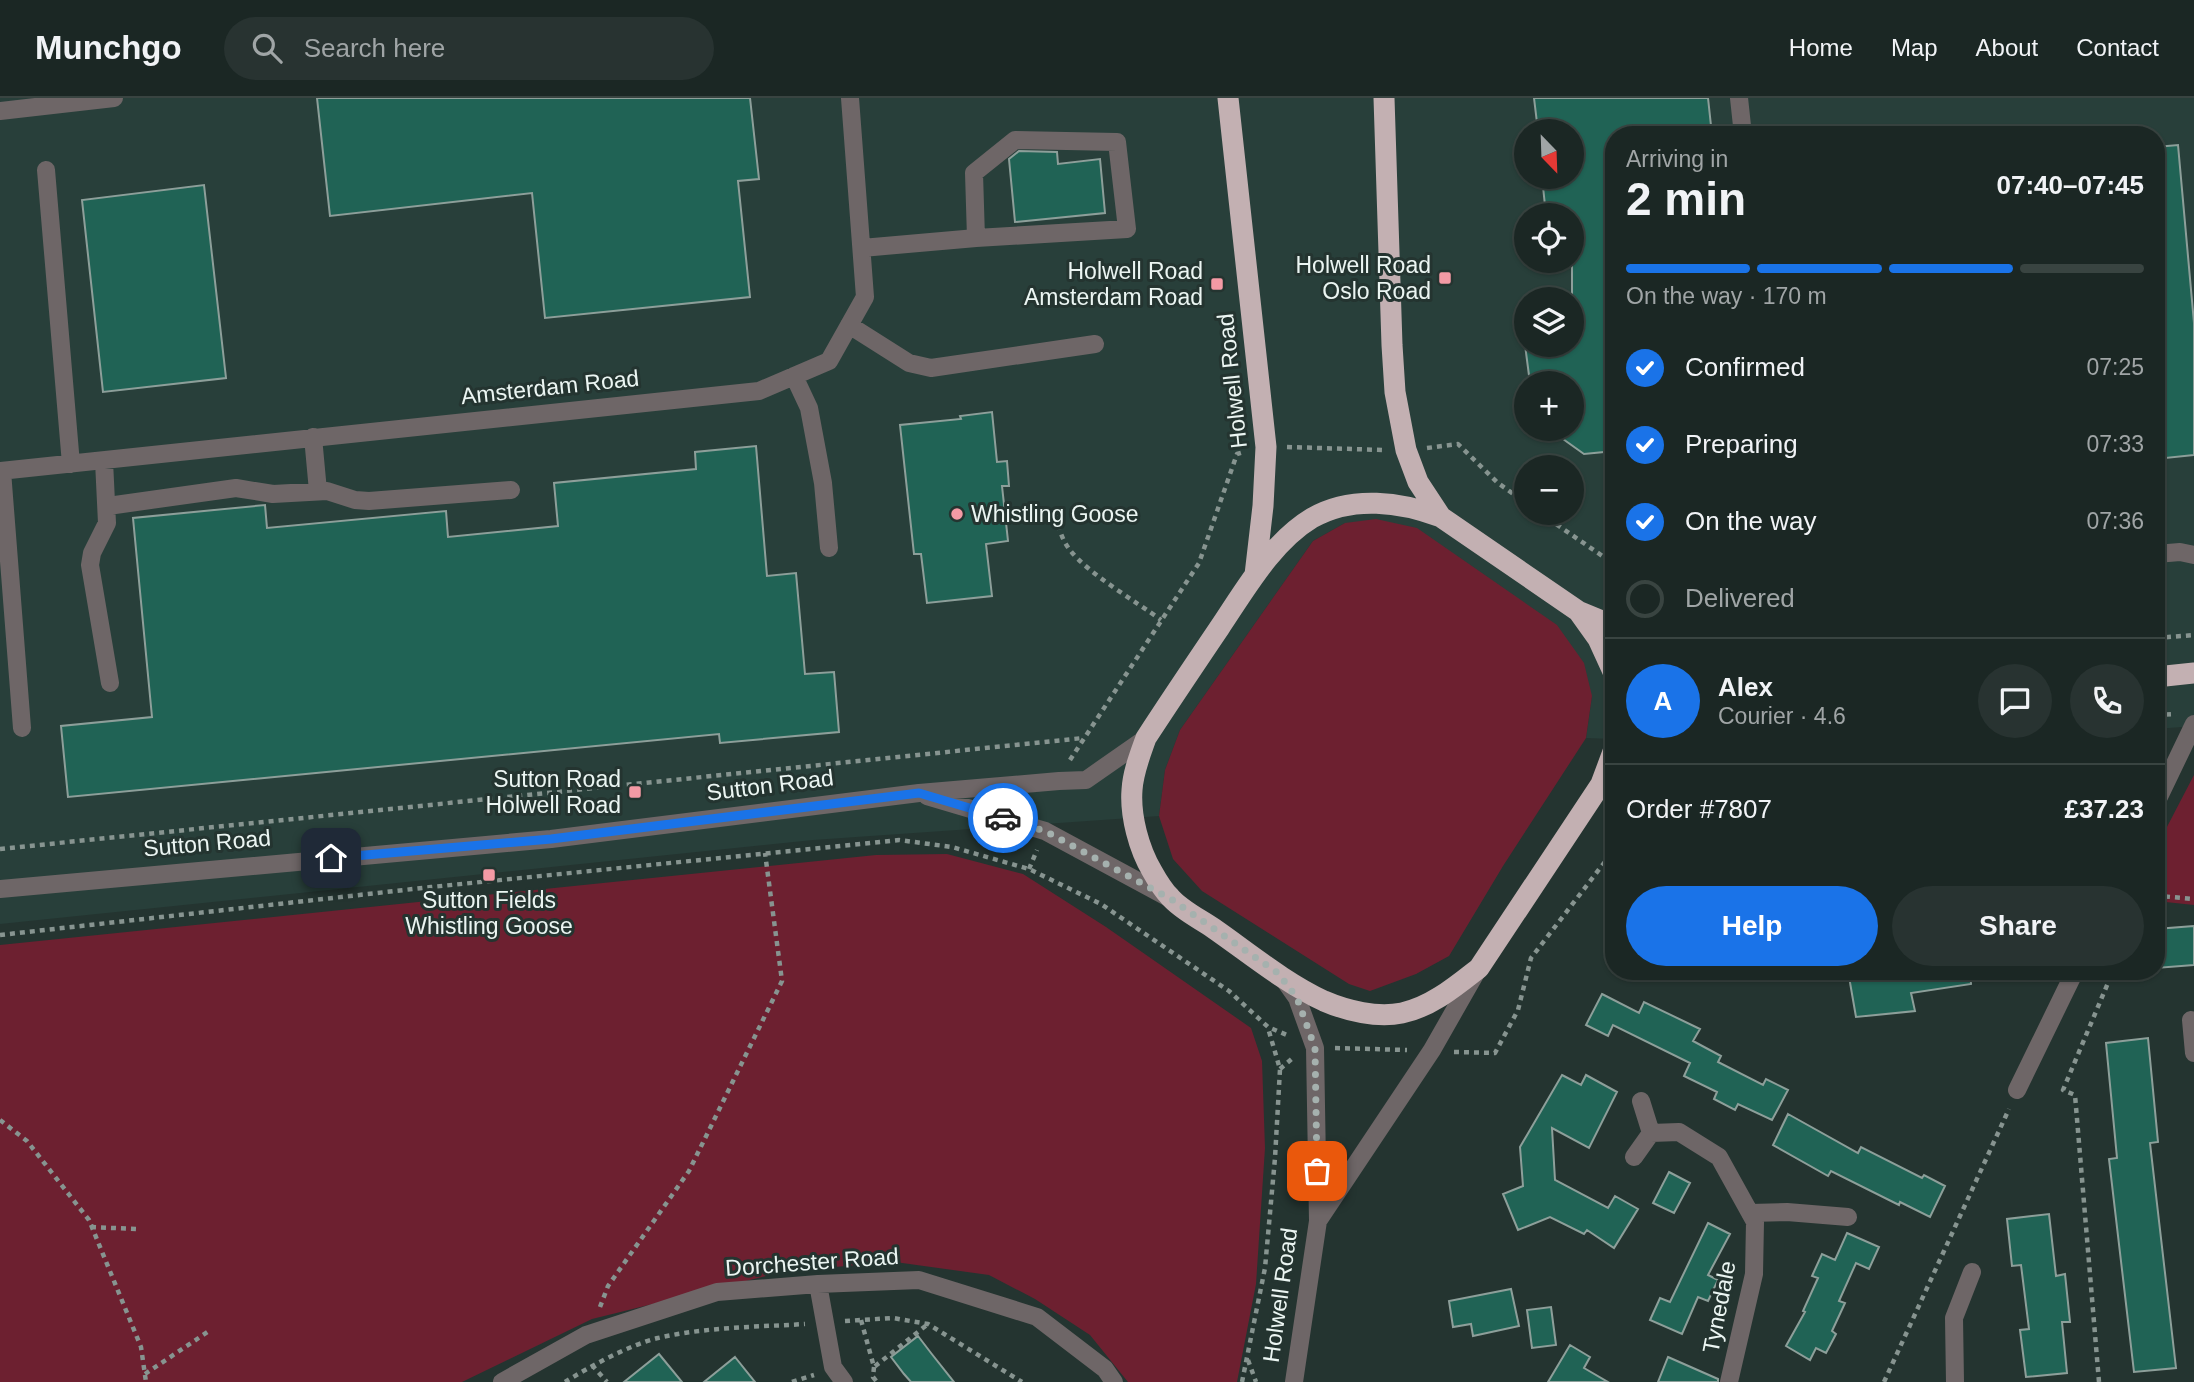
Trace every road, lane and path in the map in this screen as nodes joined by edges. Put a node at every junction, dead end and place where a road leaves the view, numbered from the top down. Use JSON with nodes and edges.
{"nodes":[{"id":1,"x":114,"y":98,"type":"edge"},
{"id":2,"x":850,"y":98,"type":"edge"},
{"id":3,"x":1228,"y":98,"type":"edge"},
{"id":4,"x":1384,"y":98,"type":"edge"},
{"id":5,"x":1740,"y":98,"type":"edge"},
{"id":6,"x":0,"y":111,"type":"edge"},
{"id":7,"x":1742,"y":126,"type":"edge"},
{"id":8,"x":46,"y":170,"type":"dead end"},
{"id":9,"x":976,"y":238,"type":"junction"},
{"id":10,"x":862,"y":248,"type":"junction"},
{"id":11,"x":849,"y":325,"type":"junction"},
{"id":12,"x":1096,"y":344,"type":"dead end"},
{"id":13,"x":794,"y":376,"type":"junction"},
{"id":14,"x":313,"y":438,"type":"junction"},
{"id":15,"x":104,"y":460,"type":"junction"},
{"id":16,"x":71,"y":464,"type":"junction"},
{"id":17,"x":1,"y":471,"type":"edge"},
{"id":18,"x":511,"y":490,"type":"dead end"},
{"id":19,"x":318,"y":491,"type":"junction"},
{"id":20,"x":108,"y":506,"type":"junction"},
{"id":21,"x":1057,"y":515,"type":"dead end"},
{"id":22,"x":1441,"y":517,"type":"junction"},
{"id":23,"x":1558,"y":525,"type":"edge"},
{"id":24,"x":829,"y":548,"type":"dead end"},
{"id":25,"x":2165,"y":553,"type":"edge"},
{"id":26,"x":2194,"y":555,"type":"edge"},
{"id":27,"x":1605,"y":558,"type":"edge"},
{"id":28,"x":1255,"y":575,"type":"junction"},
{"id":29,"x":1578,"y":611,"type":"junction"},
{"id":30,"x":1161,"y":620,"type":"dead end"},
{"id":31,"x":1605,"y":622,"type":"edge"},
{"id":32,"x":2194,"y":635,"type":"edge"},
{"id":33,"x":2165,"y":637,"type":"edge"},
{"id":34,"x":1605,"y":654,"type":"edge"},
{"id":35,"x":2194,"y":673,"type":"edge"},
{"id":36,"x":2165,"y":676,"type":"edge"},
{"id":37,"x":110,"y":683,"type":"dead end"},
{"id":38,"x":2194,"y":724,"type":"edge"},
{"id":39,"x":22,"y":728,"type":"dead end"},
{"id":40,"x":1083,"y":738,"type":"dead end"},
{"id":41,"x":1146,"y":738,"type":"junction"},
{"id":42,"x":1605,"y":782,"type":"edge"},
{"id":43,"x":2165,"y":784,"type":"edge"},
{"id":44,"x":919,"y":793,"type":"junction"},
{"id":45,"x":0,"y":849,"type":"edge"},
{"id":46,"x":765,"y":853,"type":"junction"},
{"id":47,"x":1605,"y":862,"type":"edge"},
{"id":48,"x":0,"y":889,"type":"edge"},
{"id":49,"x":2165,"y":896,"type":"edge"},
{"id":50,"x":1171,"y":899,"type":"junction"},
{"id":51,"x":2194,"y":899,"type":"edge"},
{"id":52,"x":0,"y":935,"type":"edge"},
{"id":53,"x":1479,"y":968,"type":"junction"},
{"id":54,"x":1278,"y":973,"type":"junction"},
{"id":55,"x":2071,"y":980,"type":"edge"},
{"id":56,"x":2109,"y":980,"type":"edge"},
{"id":57,"x":2191,"y":1020,"type":"dead end"},
{"id":58,"x":1268,"y":1027,"type":"junction"},
{"id":59,"x":1315,"y":1048,"type":"junction"},
{"id":60,"x":1432,"y":1051,"type":"junction"},
{"id":61,"x":2194,"y":1053,"type":"edge"},
{"id":62,"x":2017,"y":1090,"type":"joint"},
{"id":63,"x":1641,"y":1101,"type":"dead end"},
{"id":64,"x":0,"y":1121,"type":"edge"},
{"id":65,"x":1651,"y":1133,"type":"junction"},
{"id":66,"x":1634,"y":1157,"type":"dead end"},
{"id":67,"x":1750,"y":1213,"type":"junction"},
{"id":68,"x":1848,"y":1217,"type":"dead end"},
{"id":69,"x":1318,"y":1221,"type":"junction"},
{"id":70,"x":92,"y":1227,"type":"junction"},
{"id":71,"x":136,"y":1229,"type":"dead end"},
{"id":72,"x":1972,"y":1272,"type":"dead end"},
{"id":73,"x":818,"y":1284,"type":"junction"},
{"id":74,"x":861,"y":1320,"type":"junction"},
{"id":75,"x":825,"y":1323,"type":"junction"},
{"id":76,"x":928,"y":1324,"type":"junction"},
{"id":77,"x":209,"y":1331,"type":"dead end"},
{"id":78,"x":591,"y":1333,"type":"junction"},
{"id":79,"x":1247,"y":1358,"type":"junction"},
{"id":80,"x":593,"y":1365,"type":"junction"},
{"id":81,"x":874,"y":1367,"type":"junction"},
{"id":82,"x":145,"y":1374,"type":"junction"},
{"id":83,"x":146,"y":1382,"type":"edge"},
{"id":84,"x":502,"y":1382,"type":"edge"},
{"id":85,"x":565,"y":1382,"type":"edge"},
{"id":86,"x":607,"y":1382,"type":"edge"},
{"id":87,"x":844,"y":1382,"type":"edge"},
{"id":88,"x":877,"y":1382,"type":"edge"},
{"id":89,"x":1022,"y":1382,"type":"edge"},
{"id":90,"x":1114,"y":1382,"type":"edge"},
{"id":91,"x":1242,"y":1382,"type":"edge"},
{"id":92,"x":1256,"y":1382,"type":"edge"},
{"id":93,"x":1294,"y":1382,"type":"edge"},
{"id":94,"x":1729,"y":1382,"type":"edge"},
{"id":95,"x":1884,"y":1382,"type":"edge"},
{"id":96,"x":1955,"y":1382,"type":"edge"},
{"id":97,"x":2099,"y":1382,"type":"edge"}],
"edges":[{"from":1,"to":6,"type":"street"},
{"from":2,"to":10,"type":"street","name":"Amsterdam Road"},
{"from":3,"to":28,"type":"highway","name":"Holwell Road"},
{"from":4,"to":22,"type":"highway"},
{"from":5,"to":7,"type":"street"},
{"from":8,"to":16,"type":"street"},
{"from":9,"to":9,"type":"street"},
{"from":9,"to":10,"type":"street"},
{"from":10,"to":11,"type":"street","name":"Amsterdam Road"},
{"from":11,"to":12,"type":"street"},
{"from":11,"to":13,"type":"street","name":"Amsterdam Road"},
{"from":13,"to":14,"type":"street","name":"Amsterdam Road"},
{"from":13,"to":24,"type":"street"},
{"from":14,"to":15,"type":"street","name":"Amsterdam Road"},
{"from":14,"to":19,"type":"street"},
{"from":15,"to":16,"type":"street","name":"Amsterdam Road"},
{"from":15,"to":20,"type":"street"},
{"from":16,"to":17,"type":"street","name":"Amsterdam Road"},
{"from":17,"to":39,"type":"street"},
{"from":18,"to":19,"type":"street"},
{"from":19,"to":20,"type":"street"},
{"from":20,"to":37,"type":"street"},
{"from":21,"to":30,"type":"path"},
{"from":22,"to":28,"type":"highway"},
{"from":22,"to":29,"type":"highway"},
{"from":23,"to":27,"type":"path"},
{"from":25,"to":26,"type":"street"},
{"from":28,"to":41,"type":"highway"},
{"from":29,"to":31,"type":"highway"},
{"from":29,"to":34,"type":"highway"},
{"from":32,"to":33,"type":"path"},
{"from":35,"to":36,"type":"highway"},
{"from":38,"to":43,"type":"street"},
{"from":40,"to":45,"type":"path"},
{"from":41,"to":44,"type":"street","name":"Sutton Road"},
{"from":41,"to":50,"type":"highway"},
{"from":42,"to":53,"type":"highway"},
{"from":44,"to":48,"type":"street","name":"Sutton Road"},
{"from":44,"to":50,"type":"street","name":"Sutton Road"},
{"from":46,"to":52,"type":"path"},
{"from":46,"to":58,"type":"path"},
{"from":46,"to":78,"type":"path"},
{"from":47,"to":60,"type":"path"},
{"from":49,"to":51,"type":"path"},
{"from":50,"to":54,"type":"highway"},
{"from":53,"to":54,"type":"highway"},
{"from":53,"to":60,"type":"street"},
{"from":54,"to":59,"type":"street","name":"Holwell Road"},
{"from":55,"to":62,"type":"street"},
{"from":56,"to":97,"type":"path"},
{"from":57,"to":61,"type":"street"},
{"from":58,"to":59,"type":"path"},
{"from":58,"to":79,"type":"path"},
{"from":59,"to":60,"type":"path"},
{"from":59,"to":69,"type":"street","name":"Holwell Road"},
{"from":60,"to":69,"type":"street"},
{"from":62,"to":95,"type":"path"},
{"from":63,"to":65,"type":"street"},
{"from":64,"to":70,"type":"path"},
{"from":65,"to":66,"type":"street"},
{"from":65,"to":67,"type":"street","name":"Tynedale"},
{"from":67,"to":68,"type":"street"},
{"from":67,"to":94,"type":"street","name":"Tynedale"},
{"from":69,"to":93,"type":"street","name":"Holwell Road"},
{"from":70,"to":71,"type":"path"},
{"from":70,"to":82,"type":"path"},
{"from":72,"to":96,"type":"street"},
{"from":73,"to":75,"type":"street"},
{"from":73,"to":78,"type":"street","name":"Dorchester Road"},
{"from":73,"to":90,"type":"street","name":"Dorchester Road"},
{"from":74,"to":75,"type":"path"},
{"from":74,"to":76,"type":"path"},
{"from":74,"to":81,"type":"path"},
{"from":75,"to":80,"type":"path"},
{"from":75,"to":87,"type":"street"},
{"from":76,"to":81,"type":"path"},
{"from":76,"to":89,"type":"path"},
{"from":77,"to":82,"type":"path"},
{"from":78,"to":84,"type":"street","name":"Dorchester Road"},
{"from":79,"to":91,"type":"path"},
{"from":79,"to":92,"type":"path"},
{"from":80,"to":85,"type":"path"},
{"from":80,"to":86,"type":"path"},
{"from":81,"to":88,"type":"path"},
{"from":82,"to":83,"type":"path"}]}
